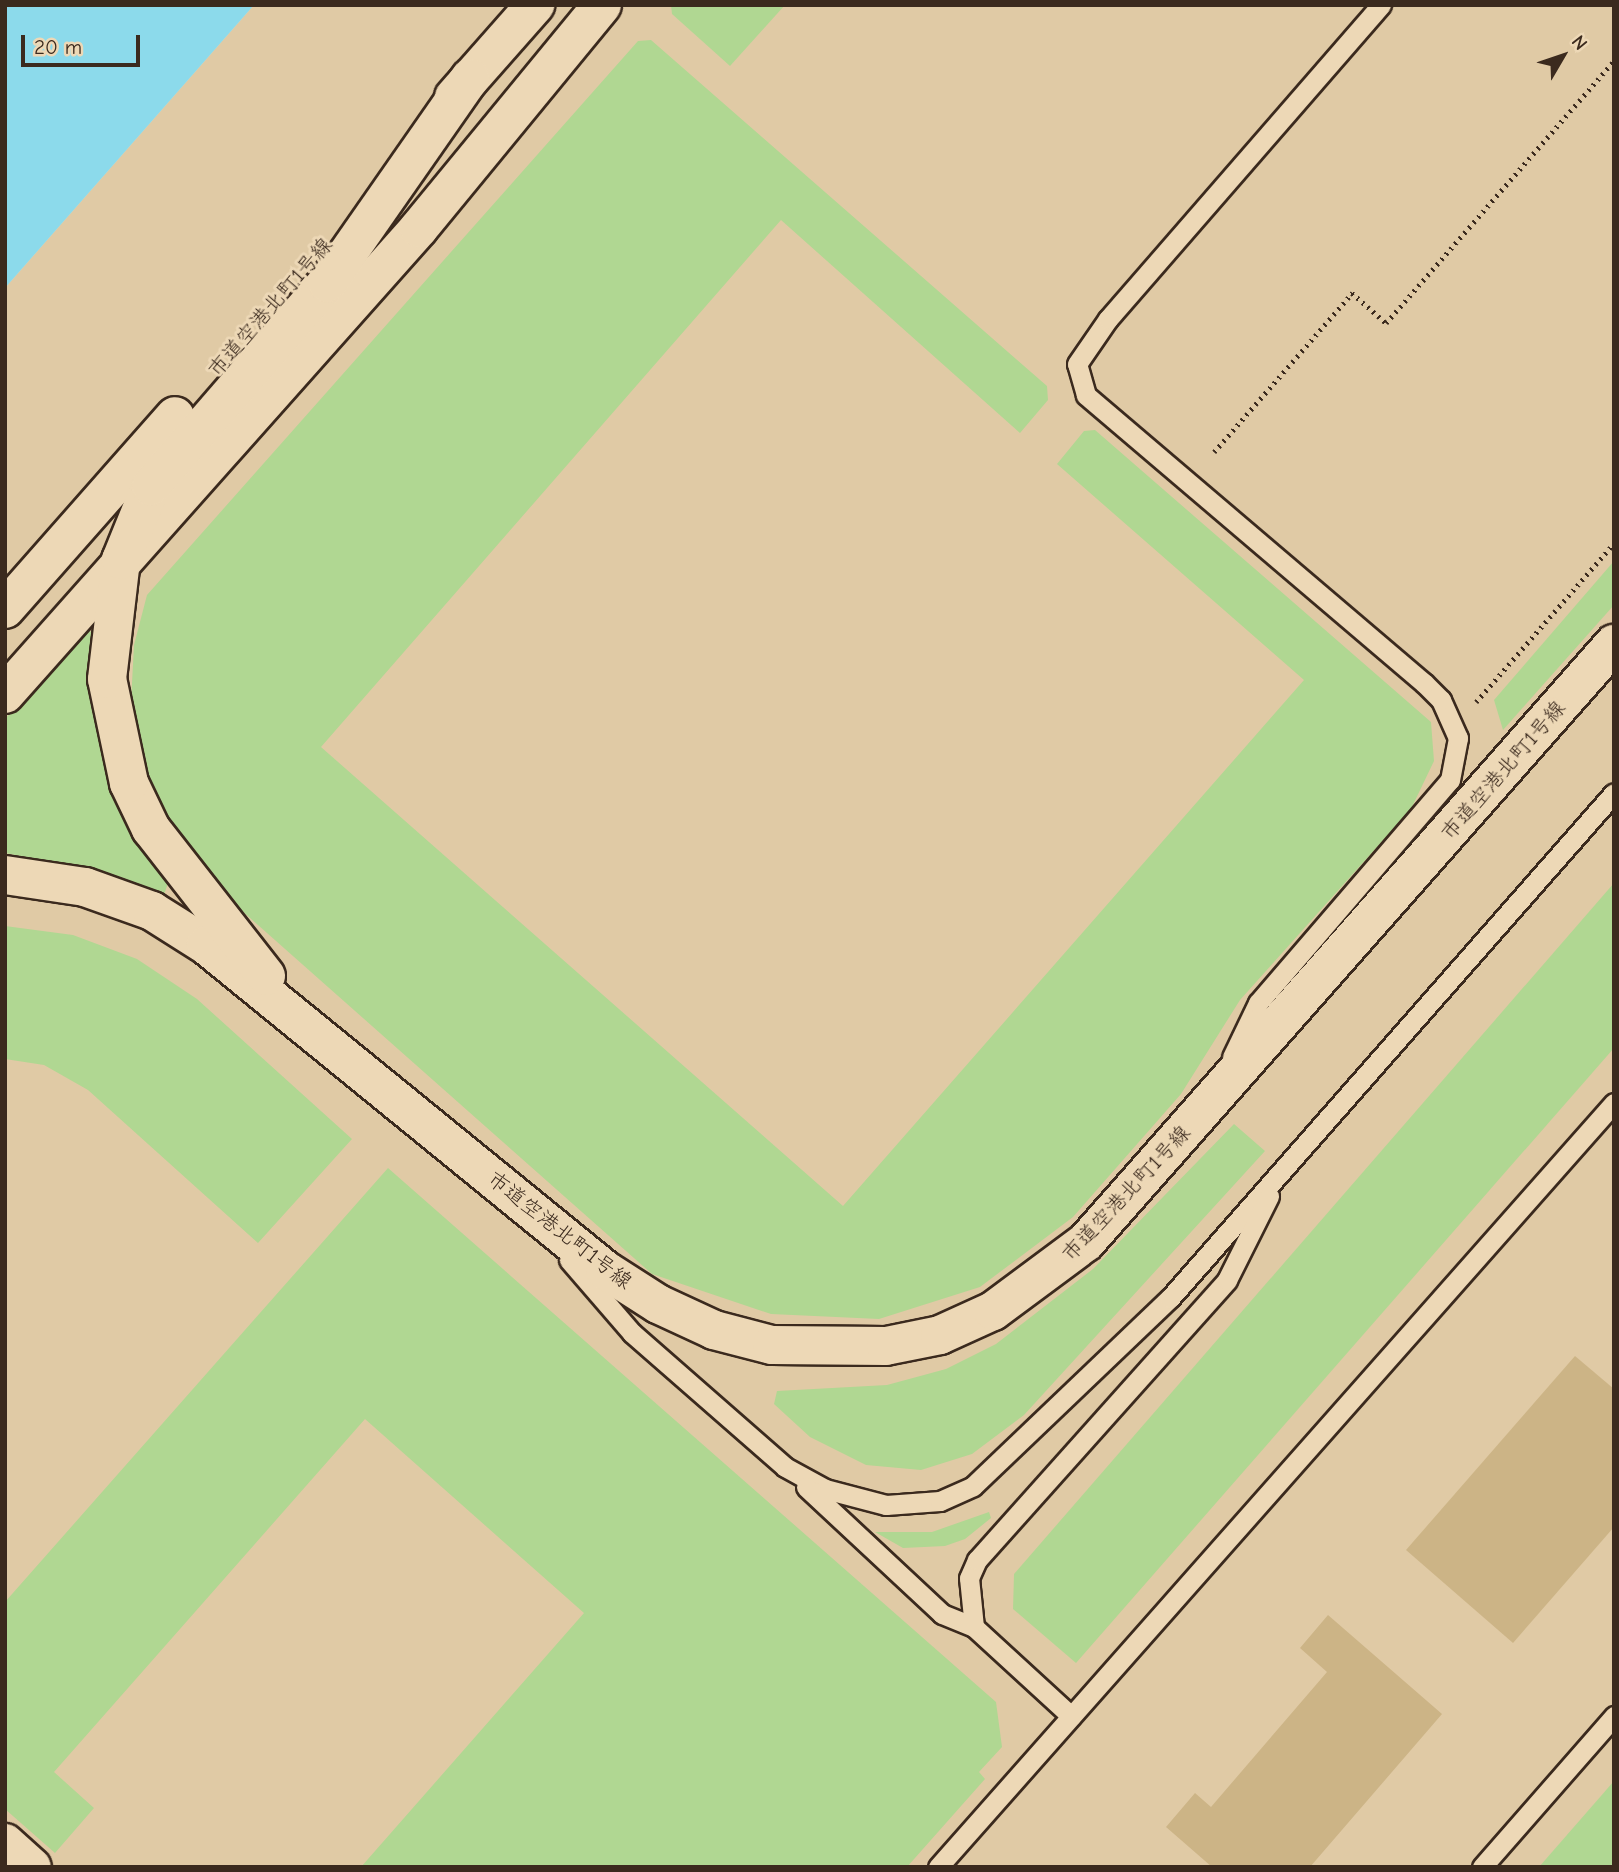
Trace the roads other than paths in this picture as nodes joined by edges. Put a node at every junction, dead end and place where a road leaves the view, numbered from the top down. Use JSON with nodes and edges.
{"nodes":[{"id":1,"x":535,"y":5,"type":"edge"},
{"id":2,"x":601,"y":5,"type":"edge"},
{"id":3,"x":1381,"y":5,"type":"edge"},
{"id":4,"x":470,"y":78,"type":"junction"},
{"id":5,"x":121,"y":561,"type":"junction"},
{"id":6,"x":5,"y":609,"type":"edge"},
{"id":7,"x":1614,"y":644,"type":"edge"},
{"id":8,"x":5,"y":694,"type":"edge"},
{"id":9,"x":1614,"y":793,"type":"edge"},
{"id":10,"x":5,"y":875,"type":"edge"},
{"id":11,"x":291,"y":1012,"type":"junction"},
{"id":12,"x":1210,"y":1102,"type":"junction"},
{"id":13,"x":1614,"y":1103,"type":"edge"},
{"id":14,"x":1281,"y":1172,"type":"junction"},
{"id":15,"x":517,"y":1198,"type":"junction"},
{"id":16,"x":785,"y":1467,"type":"junction"},
{"id":17,"x":974,"y":1627,"type":"junction"},
{"id":18,"x":1071,"y":1716,"type":"junction"},
{"id":19,"x":1614,"y":1716,"type":"edge"},
{"id":20,"x":5,"y":1843,"type":"edge"},
{"id":21,"x":32,"y":1867,"type":"edge"},
{"id":22,"x":938,"y":1867,"type":"edge"},
{"id":23,"x":1482,"y":1867,"type":"edge"}],
"edges":[{"from":1,"to":4,"type":"street","name":"市道空港北町1号線"},
{"from":2,"to":5,"type":"street"},
{"from":3,"to":12,"type":"lane"},
{"from":4,"to":5,"type":"street"},
{"from":4,"to":6,"type":"street","name":"市道空港北町1号線"},
{"from":5,"to":8,"type":"street"},
{"from":5,"to":11,"type":"street"},
{"from":7,"to":12,"type":"street","name":"市道空港北町1号線"},
{"from":9,"to":14,"type":"lane"},
{"from":10,"to":11,"type":"street","name":"市道空港北町1号線"},
{"from":11,"to":15,"type":"street","name":"市道空港北町1号線"},
{"from":12,"to":15,"type":"street","name":"市道空港北町1号線"},
{"from":13,"to":18,"type":"lane"},
{"from":14,"to":16,"type":"lane"},
{"from":14,"to":17,"type":"lane"},
{"from":15,"to":16,"type":"lane"},
{"from":16,"to":17,"type":"lane"},
{"from":17,"to":18,"type":"lane"},
{"from":18,"to":22,"type":"lane"},
{"from":19,"to":23,"type":"lane"},
{"from":20,"to":21,"type":"street"}]}
